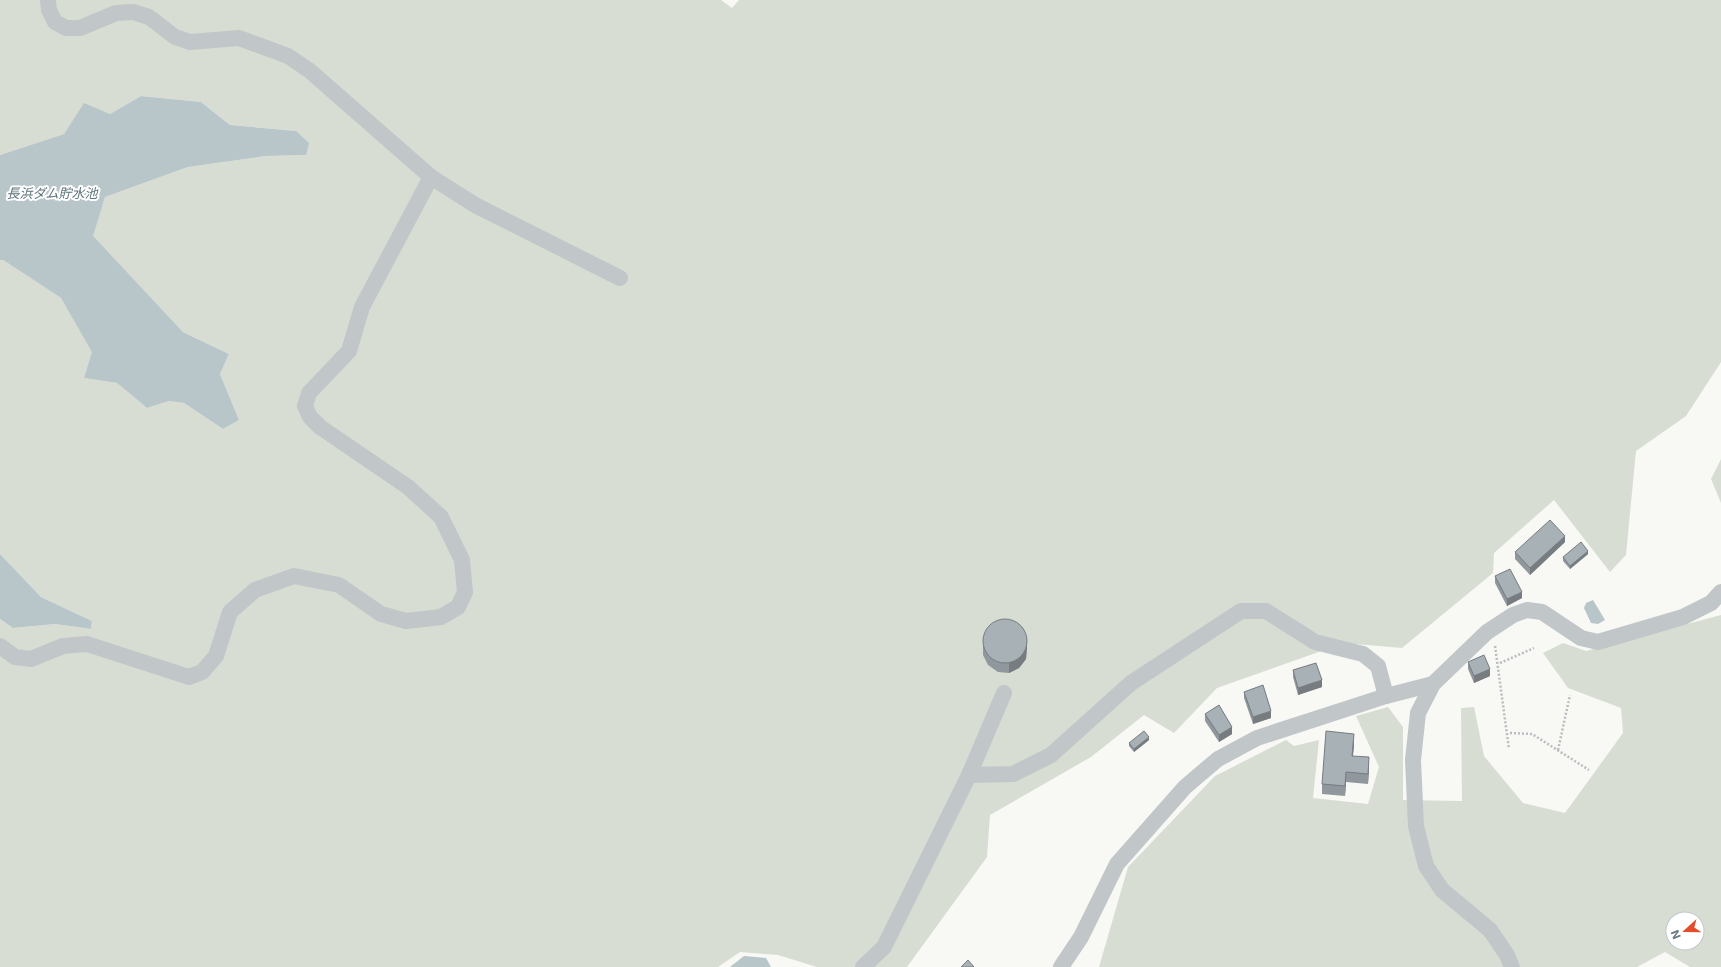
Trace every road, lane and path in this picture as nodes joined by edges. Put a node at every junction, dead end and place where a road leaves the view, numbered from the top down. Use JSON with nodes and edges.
{"nodes":[{"id":1,"x":48,"y":0,"type":"edge"},
{"id":2,"x":431,"y":177,"type":"junction"},
{"id":3,"x":620,"y":278,"type":"dead end"},
{"id":4,"x":1721,"y":592,"type":"edge"},
{"id":5,"x":1487,"y":632,"type":"junction"},
{"id":6,"x":0,"y":646,"type":"edge"},
{"id":7,"x":1534,"y":648,"type":"dead end"},
{"id":8,"x":1500,"y":663,"type":"dead end"},
{"id":9,"x":1433,"y":684,"type":"junction"},
{"id":10,"x":1004,"y":693,"type":"dead end"},
{"id":11,"x":1570,"y":695,"type":"dead end"},
{"id":12,"x":1386,"y":696,"type":"junction"},
{"id":13,"x":1510,"y":734,"type":"dead end"},
{"id":14,"x":1509,"y":749,"type":"dead end"},
{"id":15,"x":1558,"y":750,"type":"junction"},
{"id":16,"x":1590,"y":770,"type":"dead end"},
{"id":17,"x":969,"y":775,"type":"junction"},
{"id":18,"x":863,"y":967,"type":"edge"},
{"id":19,"x":1061,"y":967,"type":"edge"},
{"id":20,"x":1512,"y":967,"type":"edge"}],
"edges":[{"from":1,"to":2,"type":"street"},
{"from":2,"to":3,"type":"street"},
{"from":2,"to":6,"type":"street"},
{"from":4,"to":5,"type":"street"},
{"from":5,"to":9,"type":"street"},
{"from":5,"to":14,"type":"path"},
{"from":7,"to":8,"type":"path"},
{"from":9,"to":12,"type":"street"},
{"from":9,"to":20,"type":"street"},
{"from":10,"to":17,"type":"street"},
{"from":11,"to":15,"type":"path"},
{"from":12,"to":17,"type":"street"},
{"from":12,"to":19,"type":"street"},
{"from":13,"to":15,"type":"path"},
{"from":15,"to":16,"type":"path"},
{"from":17,"to":18,"type":"street"}]}
